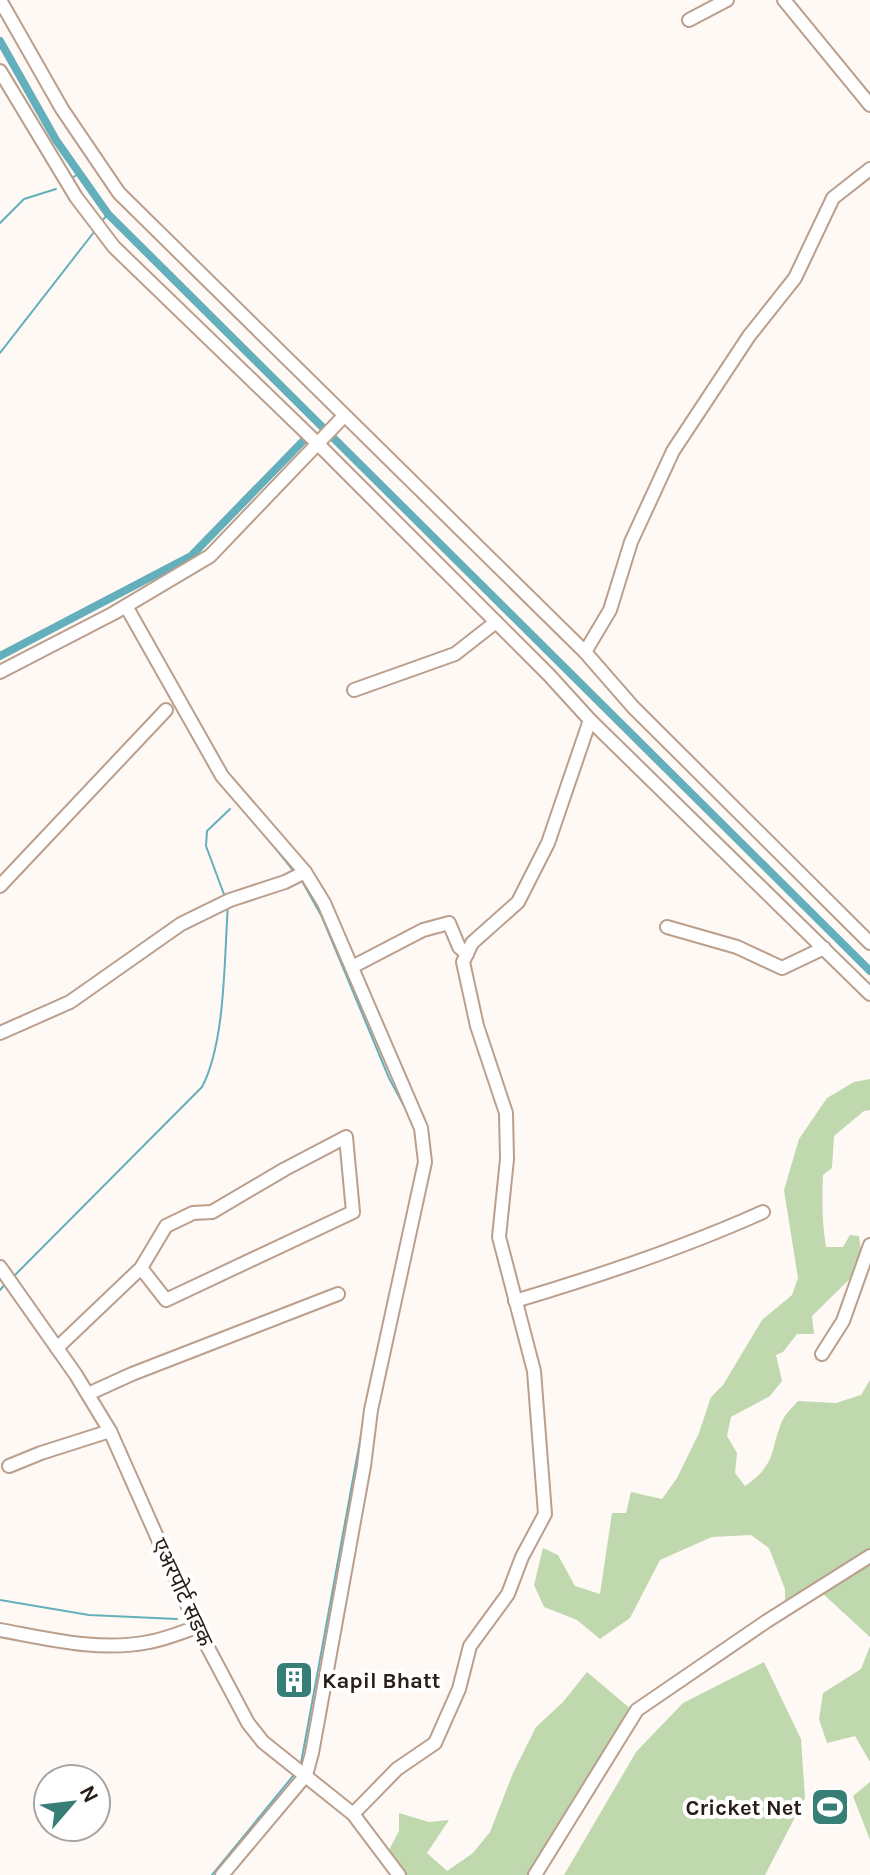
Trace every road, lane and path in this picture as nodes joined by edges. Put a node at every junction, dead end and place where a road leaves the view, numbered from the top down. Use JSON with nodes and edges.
{"nodes":[{"id":1,"x":0,"y":0,"type":"edge"},
{"id":2,"x":727,"y":0,"type":"edge"},
{"id":3,"x":784,"y":0,"type":"edge"},
{"id":4,"x":689,"y":20,"type":"dead end"},
{"id":5,"x":0,"y":71,"type":"edge"},
{"id":6,"x":870,"y":105,"type":"edge"},
{"id":7,"x":870,"y":169,"type":"edge"},
{"id":8,"x":341,"y":419,"type":"junction"},
{"id":9,"x":317,"y":443,"type":"junction"},
{"id":10,"x":121,"y":609,"type":"junction"},
{"id":11,"x":496,"y":622,"type":"junction"},
{"id":12,"x":585,"y":652,"type":"junction"},
{"id":13,"x":0,"y":672,"type":"edge"},
{"id":14,"x":354,"y":690,"type":"dead end"},
{"id":15,"x":166,"y":710,"type":"dead end"},
{"id":16,"x":590,"y":720,"type":"junction"},
{"id":17,"x":300,"y":875,"type":"junction"},
{"id":18,"x":0,"y":886,"type":"edge"},
{"id":19,"x":667,"y":927,"type":"dead end"},
{"id":20,"x":870,"y":943,"type":"edge"},
{"id":21,"x":824,"y":948,"type":"junction"},
{"id":22,"x":467,"y":954,"type":"junction"},
{"id":23,"x":352,"y":967,"type":"junction"},
{"id":24,"x":870,"y":994,"type":"edge"},
{"id":25,"x":0,"y":1033,"type":"edge"},
{"id":26,"x":763,"y":1212,"type":"dead end"},
{"id":27,"x":870,"y":1245,"type":"edge"},
{"id":28,"x":141,"y":1268,"type":"junction"},
{"id":29,"x":4,"y":1279,"type":"edge"},
{"id":30,"x":338,"y":1294,"type":"dead end"},
{"id":31,"x":515,"y":1301,"type":"junction"},
{"id":32,"x":57,"y":1348,"type":"junction"},
{"id":33,"x":822,"y":1354,"type":"dead end"},
{"id":34,"x":88,"y":1394,"type":"junction"},
{"id":35,"x":110,"y":1431,"type":"junction"},
{"id":36,"x":9,"y":1466,"type":"dead end"},
{"id":37,"x":870,"y":1556,"type":"edge"},
{"id":38,"x":197,"y":1627,"type":"junction"},
{"id":39,"x":0,"y":1630,"type":"edge"},
{"id":40,"x":306,"y":1775,"type":"junction"},
{"id":41,"x":353,"y":1814,"type":"junction"},
{"id":42,"x":222,"y":1875,"type":"edge"},
{"id":43,"x":399,"y":1875,"type":"edge"},
{"id":44,"x":535,"y":1875,"type":"edge"}],
"edges":[{"from":1,"to":8,"type":"street"},
{"from":2,"to":4,"type":"street"},
{"from":3,"to":6,"type":"street"},
{"from":5,"to":9,"type":"street"},
{"from":7,"to":12,"type":"street"},
{"from":8,"to":9,"type":"street"},
{"from":8,"to":12,"type":"street"},
{"from":9,"to":10,"type":"street"},
{"from":9,"to":11,"type":"street"},
{"from":10,"to":13,"type":"street"},
{"from":10,"to":17,"type":"street"},
{"from":11,"to":14,"type":"street"},
{"from":11,"to":16,"type":"street"},
{"from":12,"to":20,"type":"street"},
{"from":15,"to":18,"type":"street"},
{"from":16,"to":21,"type":"street"},
{"from":16,"to":22,"type":"street"},
{"from":17,"to":23,"type":"street"},
{"from":17,"to":25,"type":"street"},
{"from":19,"to":21,"type":"street"},
{"from":21,"to":24,"type":"street"},
{"from":22,"to":23,"type":"street"},
{"from":22,"to":31,"type":"street"},
{"from":23,"to":40,"type":"street"},
{"from":26,"to":31,"type":"street"},
{"from":27,"to":33,"type":"street"},
{"from":28,"to":28,"type":"street"},
{"from":28,"to":32,"type":"street"},
{"from":29,"to":32,"type":"street","name":"एअरपोर्ट सडक"},
{"from":30,"to":34,"type":"street"},
{"from":31,"to":41,"type":"street"},
{"from":32,"to":34,"type":"street","name":"एअरपोर्ट सडक"},
{"from":34,"to":35,"type":"street","name":"एअरपोर्ट सडक"},
{"from":35,"to":36,"type":"street"},
{"from":35,"to":38,"type":"street","name":"एअरपोर्ट सडक"},
{"from":37,"to":44,"type":"street"},
{"from":38,"to":39,"type":"street"},
{"from":38,"to":40,"type":"street","name":"एअरपोर्ट सडक"},
{"from":40,"to":41,"type":"street","name":"एअरपोर्ट सडक"},
{"from":40,"to":42,"type":"street"},
{"from":41,"to":43,"type":"street","name":"एअरपोर्ट सडक"}]}
